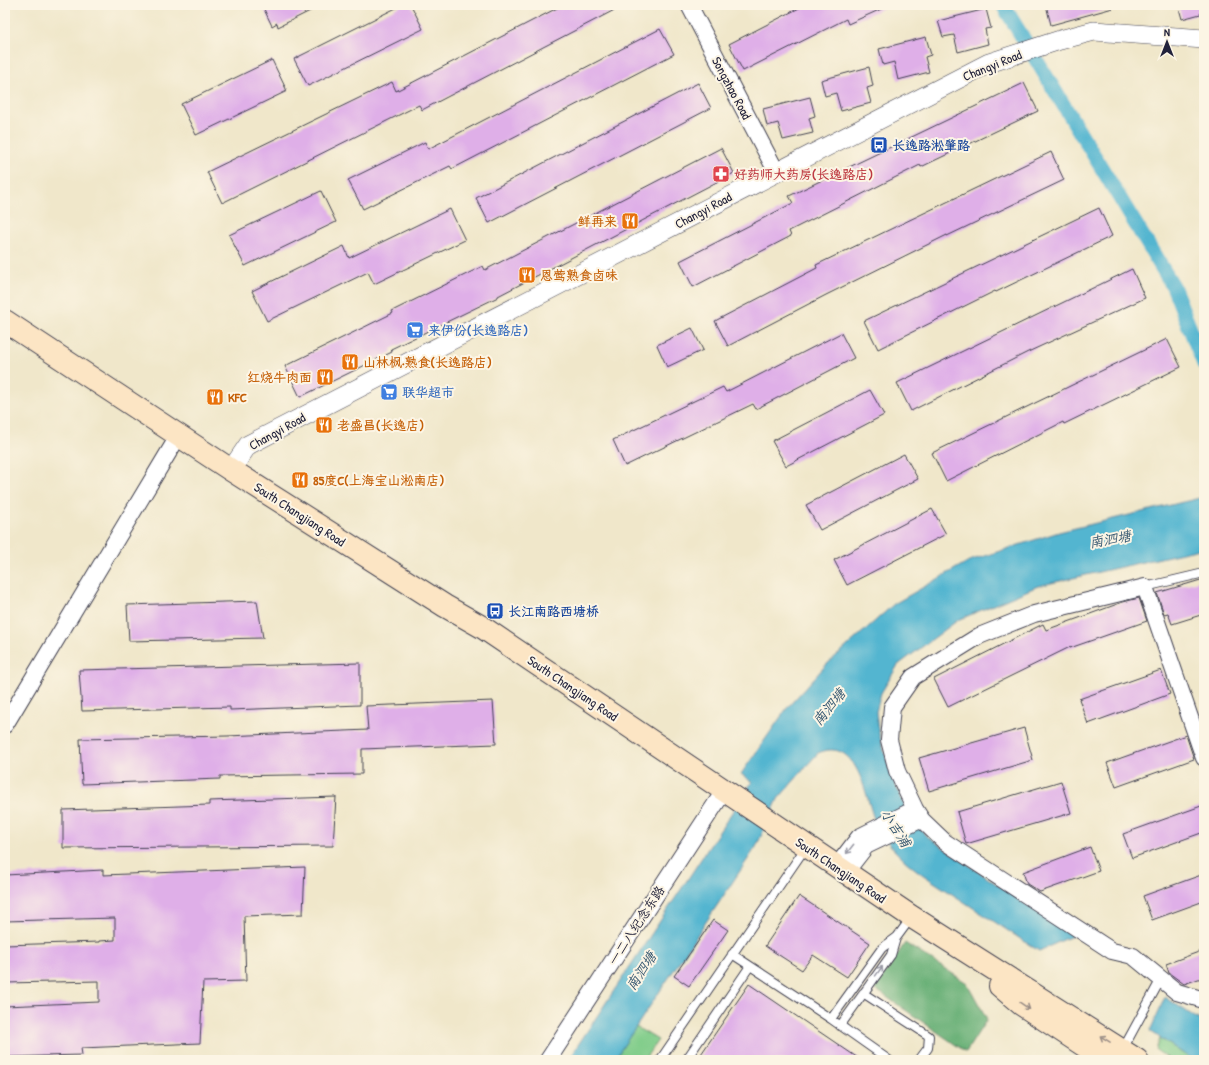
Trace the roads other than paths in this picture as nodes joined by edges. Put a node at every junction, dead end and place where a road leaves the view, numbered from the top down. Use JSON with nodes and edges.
{"nodes":[{"id":1,"x":689,"y":5,"type":"edge"},
{"id":2,"x":1204,"y":39,"type":"edge"},
{"id":3,"x":776,"y":172,"type":"junction"},
{"id":4,"x":5,"y":321,"type":"edge"},
{"id":5,"x":179,"y":435,"type":"junction"},
{"id":6,"x":231,"y":470,"type":"junction"},
{"id":7,"x":1204,"y":572,"type":"edge"},
{"id":8,"x":1145,"y":587,"type":"junction"},
{"id":9,"x":5,"y":725,"type":"edge"},
{"id":10,"x":1204,"y":758,"type":"edge"},
{"id":11,"x":732,"y":796,"type":"junction"},
{"id":12,"x":913,"y":816,"type":"junction"},
{"id":13,"x":802,"y":844,"type":"junction"},
{"id":14,"x":840,"y":870,"type":"junction"},
{"id":15,"x":912,"y":917,"type":"junction"},
{"id":16,"x":897,"y":937,"type":"junction"},
{"id":17,"x":732,"y":954,"type":"junction"},
{"id":18,"x":750,"y":966,"type":"junction"},
{"id":19,"x":1161,"y":979,"type":"junction"},
{"id":20,"x":863,"y":993,"type":"junction"},
{"id":21,"x":1204,"y":1000,"type":"edge"},
{"id":22,"x":830,"y":1019,"type":"junction"},
{"id":23,"x":840,"y":1026,"type":"junction"},
{"id":24,"x":1122,"y":1057,"type":"edge"},
{"id":25,"x":548,"y":1060,"type":"edge"},
{"id":26,"x":660,"y":1060,"type":"edge"},
{"id":27,"x":686,"y":1060,"type":"edge"},
{"id":28,"x":889,"y":1060,"type":"edge"},
{"id":29,"x":919,"y":1060,"type":"edge"}],
"edges":[{"from":1,"to":3,"type":"street","name":"Songzhao Road"},
{"from":2,"to":3,"type":"street","name":"Changyi Road"},
{"from":3,"to":6,"type":"street","name":"Changyi Road"},
{"from":4,"to":5,"type":"main road","name":"South Changjiang Road"},
{"from":5,"to":6,"type":"main road","name":"South Changjiang Road"},
{"from":5,"to":9,"type":"street"},
{"from":6,"to":11,"type":"main road","name":"South Changjiang Road"},
{"from":7,"to":8,"type":"lane"},
{"from":8,"to":10,"type":"street"},
{"from":8,"to":12,"type":"street"},
{"from":11,"to":13,"type":"main road","name":"South Changjiang Road"},
{"from":11,"to":25,"type":"street","name":"一二八纪念东路"},
{"from":12,"to":14,"type":"street"},
{"from":12,"to":19,"type":"street"},
{"from":13,"to":14,"type":"main road","name":"South Changjiang Road"},
{"from":13,"to":17,"type":"lane"},
{"from":14,"to":15,"type":"main road","name":"South Changjiang Road"},
{"from":15,"to":16,"type":"lane"},
{"from":15,"to":24,"type":"main road","name":"South Changjiang Road"},
{"from":20,"to":16,"type":"lane","one_way":true},
{"from":16,"to":22,"type":"lane"},
{"from":17,"to":18,"type":"lane"},
{"from":17,"to":26,"type":"lane"},
{"from":18,"to":22,"type":"lane"},
{"from":18,"to":27,"type":"lane"},
{"from":19,"to":21,"type":"street"},
{"from":19,"to":24,"type":"lane"},
{"from":20,"to":23,"type":"lane"},
{"from":20,"to":29,"type":"lane"},
{"from":22,"to":23,"type":"lane"},
{"from":23,"to":28,"type":"lane"}]}
